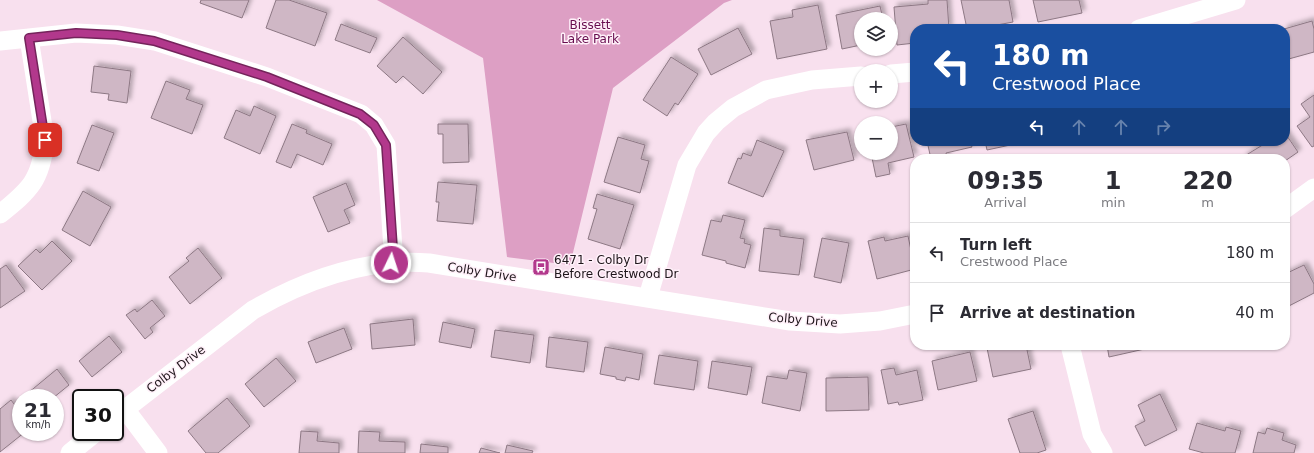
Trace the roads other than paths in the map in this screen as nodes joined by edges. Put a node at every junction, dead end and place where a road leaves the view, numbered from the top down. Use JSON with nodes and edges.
{"nodes":[{"id":1,"x":1236,"y":0,"type":"edge"},
{"id":2,"x":1156,"y":24,"type":"edge"},
{"id":3,"x":29,"y":38,"type":"junction"},
{"id":4,"x":0,"y":41,"type":"edge"},
{"id":5,"x":910,"y":72,"type":"edge"},
{"id":6,"x":898,"y":73,"type":"edge"},
{"id":7,"x":854,"y":77,"type":"edge"},
{"id":8,"x":1314,"y":188,"type":"edge"},
{"id":9,"x":1314,"y":204,"type":"edge"},
{"id":10,"x":1290,"y":206,"type":"edge"},
{"id":11,"x":1290,"y":209,"type":"edge"},
{"id":12,"x":0,"y":214,"type":"edge"},
{"id":13,"x":391,"y":263,"type":"junction"},
{"id":14,"x":648,"y":297,"type":"junction"},
{"id":15,"x":910,"y":315,"type":"edge"},
{"id":16,"x":1071,"y":350,"type":"edge"},
{"id":17,"x":124,"y":410,"type":"edge"},
{"id":18,"x":124,"y":417,"type":"edge"},
{"id":19,"x":85,"y":441,"type":"edge"},
{"id":20,"x":70,"y":453,"type":"edge"},
{"id":21,"x":158,"y":453,"type":"edge"},
{"id":22,"x":1102,"y":453,"type":"edge"}],
"edges":[{"from":1,"to":2,"type":"street"},
{"from":3,"to":4,"type":"street"},
{"from":3,"to":12,"type":"street"},
{"from":3,"to":13,"type":"street"},
{"from":5,"to":6,"type":"street"},
{"from":7,"to":14,"type":"street"},
{"from":8,"to":10,"type":"street"},
{"from":9,"to":11,"type":"street"},
{"from":13,"to":14,"type":"street","name":"Colby Drive"},
{"from":13,"to":17,"type":"street","name":"Colby Drive"},
{"from":14,"to":15,"type":"street","name":"Colby Drive"},
{"from":16,"to":22,"type":"street"},
{"from":18,"to":21,"type":"street"},
{"from":19,"to":20,"type":"street"}]}
